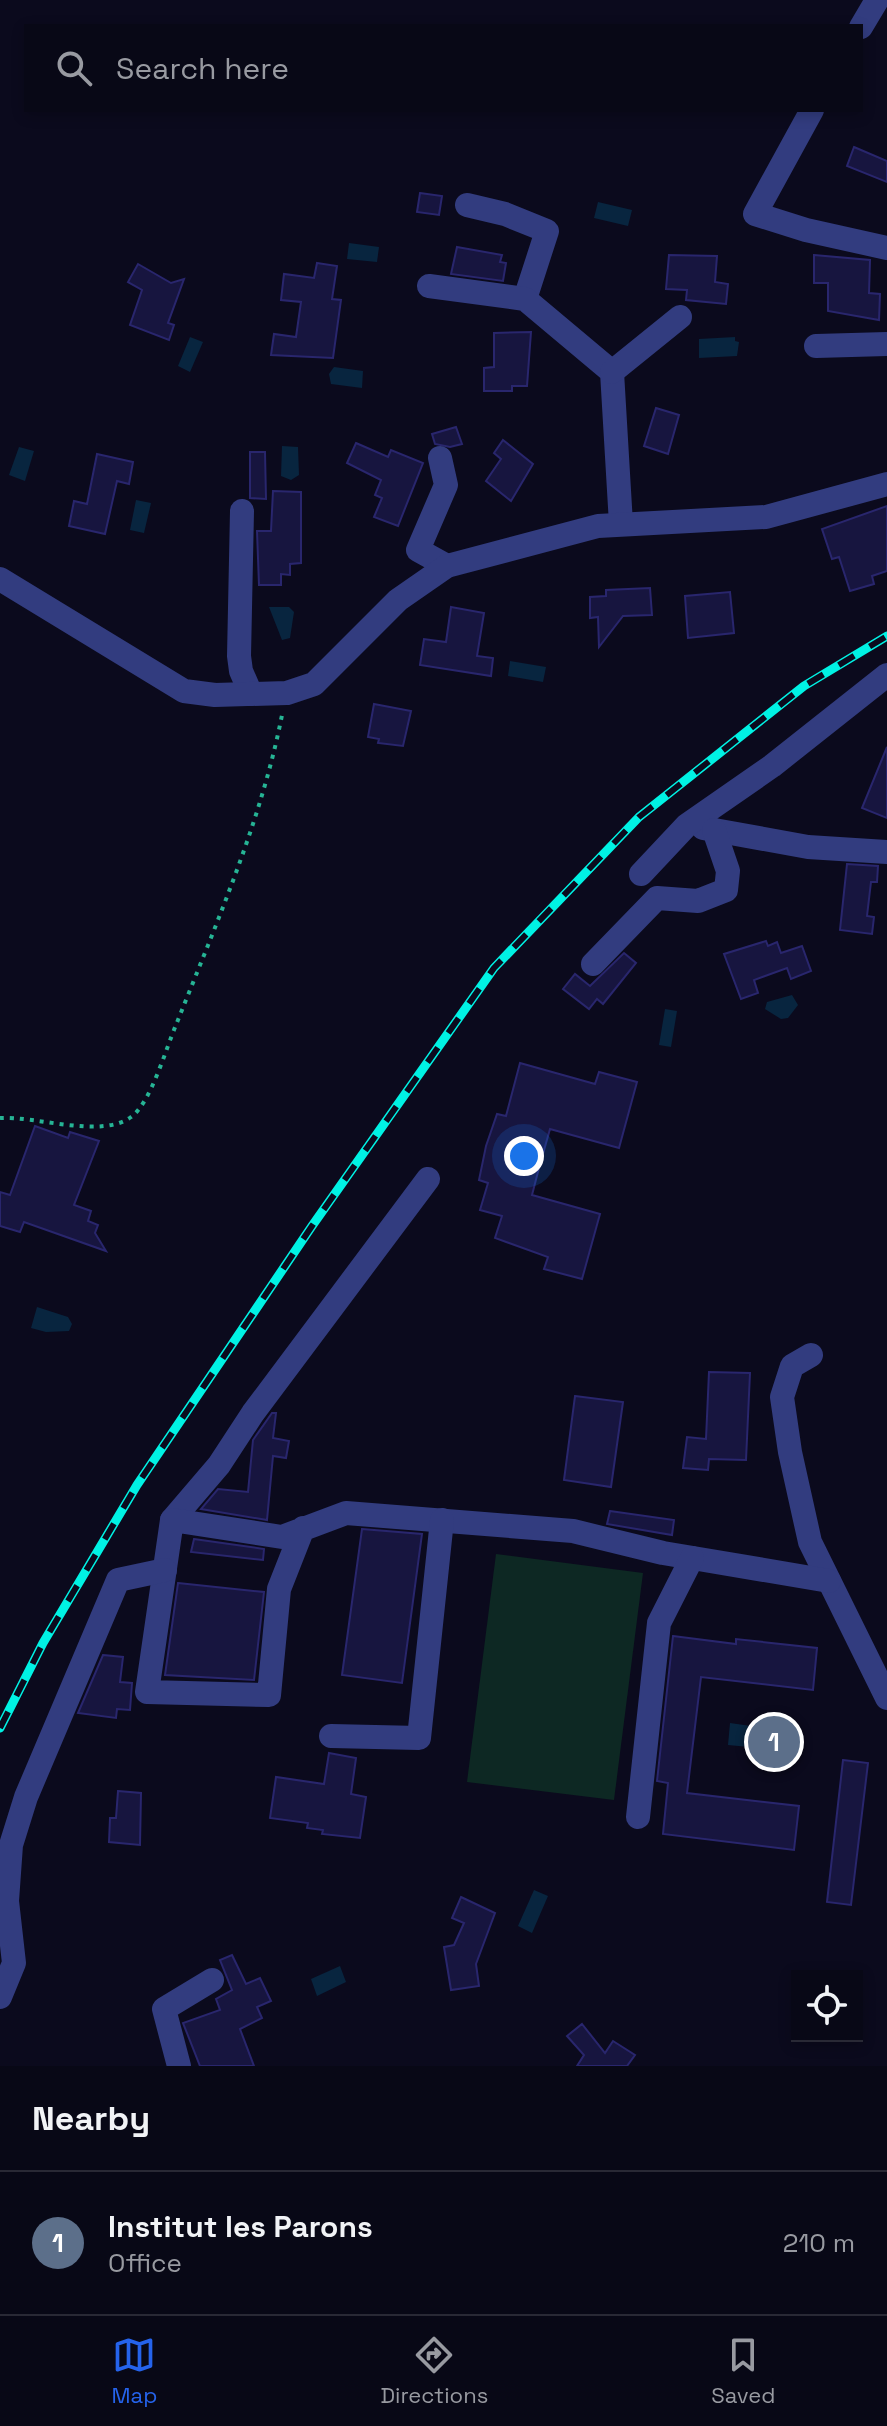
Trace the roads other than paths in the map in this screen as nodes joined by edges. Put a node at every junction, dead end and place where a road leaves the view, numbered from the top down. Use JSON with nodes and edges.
{"nodes":[{"id":1,"x":877,"y":0,"type":"edge"},
{"id":2,"x":863,"y":24,"type":"edge"},
{"id":3,"x":811,"y":112,"type":"edge"},
{"id":4,"x":467,"y":205,"type":"dead end"},
{"id":5,"x":887,"y":248,"type":"edge"},
{"id":6,"x":429,"y":286,"type":"dead end"},
{"id":7,"x":525,"y":299,"type":"junction"},
{"id":8,"x":680,"y":317,"type":"dead end"},
{"id":9,"x":887,"y":344,"type":"edge"},
{"id":10,"x":816,"y":346,"type":"dead end"},
{"id":11,"x":612,"y":372,"type":"junction"},
{"id":12,"x":440,"y":458,"type":"dead end"},
{"id":13,"x":887,"y":484,"type":"edge"},
{"id":14,"x":242,"y":511,"type":"dead end"},
{"id":15,"x":621,"y":524,"type":"junction"},
{"id":16,"x":447,"y":566,"type":"junction"},
{"id":17,"x":0,"y":579,"type":"edge"},
{"id":18,"x":887,"y":675,"type":"edge"},
{"id":19,"x":251,"y":694,"type":"junction"},
{"id":20,"x":687,"y":825,"type":"junction"},
{"id":21,"x":714,"y":830,"type":"junction"},
{"id":22,"x":887,"y":852,"type":"edge"},
{"id":23,"x":641,"y":874,"type":"dead end"},
{"id":24,"x":593,"y":964,"type":"dead end"},
{"id":25,"x":428,"y":1179,"type":"dead end"},
{"id":26,"x":811,"y":1355,"type":"dead end"},
{"id":27,"x":172,"y":1520,"type":"junction"},
{"id":28,"x":442,"y":1520,"type":"junction"},
{"id":29,"x":303,"y":1528,"type":"junction"},
{"id":30,"x":692,"y":1558,"type":"junction"},
{"id":31,"x":165,"y":1570,"type":"junction"},
{"id":32,"x":829,"y":1581,"type":"junction"},
{"id":33,"x":887,"y":1698,"type":"edge"},
{"id":34,"x":331,"y":1736,"type":"dead end"},
{"id":35,"x":638,"y":1817,"type":"dead end"},
{"id":36,"x":212,"y":1980,"type":"dead end"},
{"id":37,"x":0,"y":1997,"type":"edge"},
{"id":38,"x":179,"y":2066,"type":"edge"}],
"edges":[{"from":1,"to":2,"type":"street"},
{"from":3,"to":5,"type":"street"},
{"from":4,"to":7,"type":"street"},
{"from":6,"to":7,"type":"street"},
{"from":7,"to":11,"type":"street"},
{"from":8,"to":11,"type":"street"},
{"from":9,"to":10,"type":"street"},
{"from":11,"to":15,"type":"street"},
{"from":12,"to":16,"type":"street"},
{"from":13,"to":15,"type":"street"},
{"from":14,"to":19,"type":"street"},
{"from":15,"to":16,"type":"street"},
{"from":16,"to":19,"type":"street"},
{"from":17,"to":19,"type":"street"},
{"from":18,"to":20,"type":"street"},
{"from":20,"to":21,"type":"street"},
{"from":20,"to":23,"type":"street"},
{"from":21,"to":22,"type":"street"},
{"from":21,"to":24,"type":"street"},
{"from":25,"to":27,"type":"street"},
{"from":26,"to":32,"type":"street"},
{"from":27,"to":29,"type":"street"},
{"from":27,"to":31,"type":"street"},
{"from":28,"to":29,"type":"street"},
{"from":28,"to":30,"type":"street"},
{"from":28,"to":34,"type":"street"},
{"from":29,"to":31,"type":"street"},
{"from":30,"to":32,"type":"street"},
{"from":30,"to":35,"type":"street"},
{"from":31,"to":37,"type":"street"},
{"from":32,"to":33,"type":"street"},
{"from":36,"to":38,"type":"street"}]}
